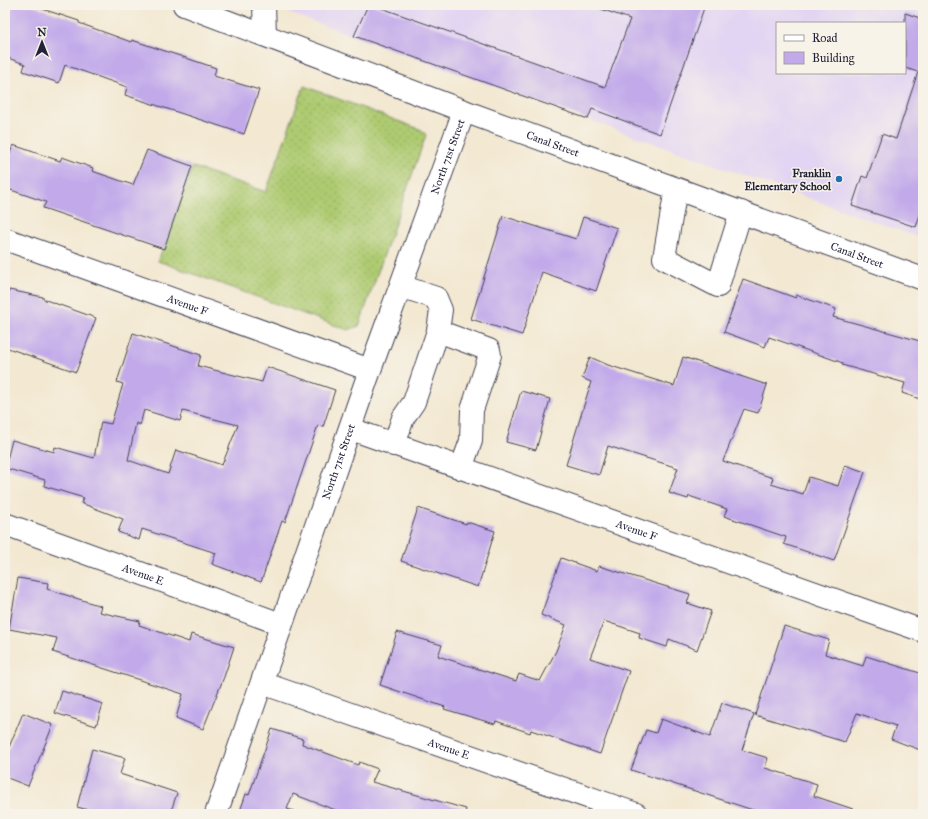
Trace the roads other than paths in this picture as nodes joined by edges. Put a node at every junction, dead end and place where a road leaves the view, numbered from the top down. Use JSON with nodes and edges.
{"nodes":[{"id":1,"x":184,"y":5,"type":"edge"},
{"id":2,"x":264,"y":5,"type":"edge"},
{"id":3,"x":265,"y":34,"type":"junction"},
{"id":4,"x":464,"y":111,"type":"junction"},
{"id":5,"x":676,"y":188,"type":"junction"},
{"id":6,"x":741,"y":212,"type":"junction"},
{"id":7,"x":5,"y":239,"type":"edge"},
{"id":8,"x":923,"y":279,"type":"edge"},
{"id":9,"x":401,"y":286,"type":"junction"},
{"id":10,"x":438,"y":331,"type":"junction"},
{"id":11,"x":370,"y":370,"type":"junction"},
{"id":12,"x":351,"y":429,"type":"junction"},
{"id":13,"x":394,"y":445,"type":"junction"},
{"id":14,"x":461,"y":468,"type":"junction"},
{"id":15,"x":5,"y":524,"type":"edge"},
{"id":16,"x":281,"y":624,"type":"junction"},
{"id":17,"x":923,"y":631,"type":"edge"},
{"id":18,"x":262,"y":683,"type":"junction"},
{"id":19,"x":216,"y":814,"type":"edge"},
{"id":20,"x":636,"y":814,"type":"edge"}],
"edges":[{"from":1,"to":3,"type":"street","name":"Canal Street"},
{"from":2,"to":3,"type":"street"},
{"from":3,"to":4,"type":"street","name":"Canal Street"},
{"from":4,"to":5,"type":"street","name":"Canal Street"},
{"from":4,"to":9,"type":"street","name":"North 71st Street"},
{"from":5,"to":6,"type":"street","name":"Canal Street"},
{"from":5,"to":6,"type":"street"},
{"from":6,"to":8,"type":"street","name":"Canal Street"},
{"from":7,"to":11,"type":"street","name":"Avenue F"},
{"from":9,"to":10,"type":"street"},
{"from":9,"to":11,"type":"street","name":"North 71st Street"},
{"from":10,"to":13,"type":"street"},
{"from":10,"to":14,"type":"street"},
{"from":11,"to":12,"type":"street","name":"North 71st Street"},
{"from":12,"to":13,"type":"street","name":"Avenue F"},
{"from":12,"to":16,"type":"street","name":"North 71st Street"},
{"from":13,"to":14,"type":"street","name":"Avenue F"},
{"from":14,"to":17,"type":"street","name":"Avenue F"},
{"from":15,"to":16,"type":"street","name":"Avenue E"},
{"from":16,"to":18,"type":"street","name":"North 71st Street"},
{"from":18,"to":19,"type":"street","name":"North 71st Street"},
{"from":18,"to":20,"type":"street","name":"Avenue E"}]}
